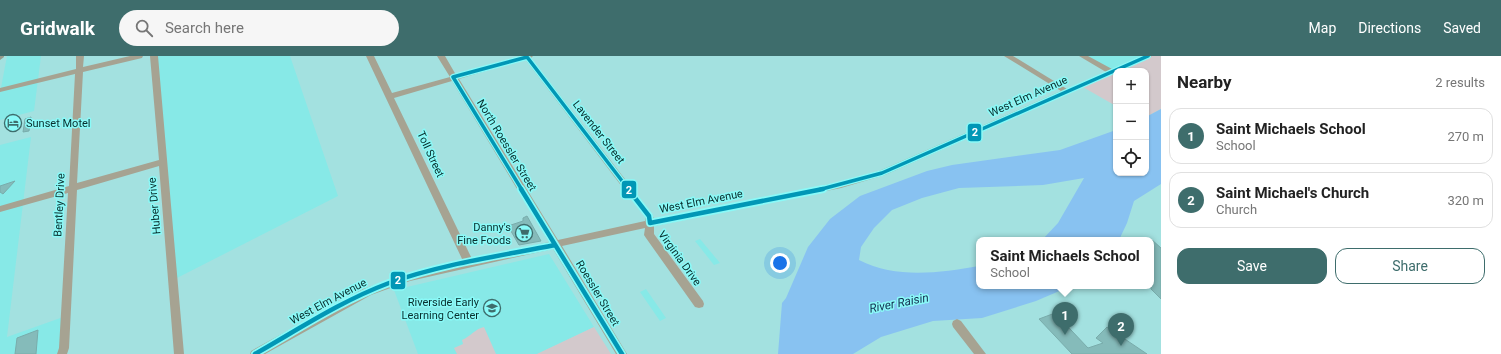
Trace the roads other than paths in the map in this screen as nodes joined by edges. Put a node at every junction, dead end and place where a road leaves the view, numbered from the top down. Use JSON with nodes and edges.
{"nodes":[{"id":1,"x":80,"y":56,"type":"edge"},
{"id":2,"x":140,"y":56,"type":"edge"},
{"id":3,"x":154,"y":56,"type":"edge"},
{"id":4,"x":370,"y":56,"type":"edge"},
{"id":5,"x":441,"y":56,"type":"edge"},
{"id":6,"x":527,"y":56,"type":"edge"},
{"id":7,"x":1008,"y":56,"type":"edge"},
{"id":8,"x":1083,"y":56,"type":"edge"},
{"id":9,"x":1148,"y":56,"type":"edge"},
{"id":10,"x":79,"y":71,"type":"junction"},
{"id":11,"x":1112,"y":72,"type":"junction"},
{"id":12,"x":453,"y":77,"type":"junction"},
{"id":13,"x":0,"y":90,"type":"edge"},
{"id":14,"x":1067,"y":92,"type":"junction"},
{"id":15,"x":391,"y":96,"type":"junction"},
{"id":16,"x":163,"y":162,"type":"junction"},
{"id":17,"x":72,"y":188,"type":"junction"},
{"id":18,"x":0,"y":209,"type":"edge"},
{"id":19,"x":650,"y":223,"type":"junction"},
{"id":20,"x":555,"y":245,"type":"junction"},
{"id":21,"x":469,"y":263,"type":"junction"},
{"id":22,"x":699,"y":304,"type":"dead end"},
{"id":23,"x":957,"y":324,"type":"dead end"},
{"id":24,"x":62,"y":354,"type":"edge"},
{"id":25,"x":179,"y":354,"type":"edge"},
{"id":26,"x":255,"y":354,"type":"edge"},
{"id":27,"x":622,"y":354,"type":"edge"},
{"id":28,"x":981,"y":354,"type":"edge"}],
"edges":[{"from":1,"to":10,"type":"street","name":"Bentley Drive"},
{"from":2,"to":10,"type":"street"},
{"from":3,"to":16,"type":"street","name":"Huber Drive"},
{"from":4,"to":15,"type":"street","name":"Toll Street"},
{"from":5,"to":12,"type":"street","name":"North Roessler Street"},
{"from":6,"to":12,"type":"street"},
{"from":6,"to":19,"type":"street","name":"Lavender Street"},
{"from":7,"to":14,"type":"street"},
{"from":8,"to":11,"type":"street"},
{"from":9,"to":11,"type":"street","name":"West Elm Avenue"},
{"from":10,"to":13,"type":"street"},
{"from":10,"to":17,"type":"street","name":"Bentley Drive"},
{"from":11,"to":14,"type":"street","name":"West Elm Avenue"},
{"from":12,"to":15,"type":"street"},
{"from":12,"to":20,"type":"street","name":"North Roessler Street"},
{"from":14,"to":19,"type":"street","name":"West Elm Avenue"},
{"from":15,"to":21,"type":"street","name":"Toll Street"},
{"from":16,"to":17,"type":"street"},
{"from":16,"to":25,"type":"street","name":"Huber Drive"},
{"from":17,"to":18,"type":"street"},
{"from":17,"to":24,"type":"street","name":"Bentley Drive"},
{"from":19,"to":20,"type":"street","name":"West Elm Avenue"},
{"from":19,"to":22,"type":"street","name":"Virginia Drive"},
{"from":20,"to":21,"type":"street","name":"West Elm Avenue"},
{"from":20,"to":27,"type":"street","name":"Roessler Street"},
{"from":21,"to":26,"type":"street","name":"West Elm Avenue"},
{"from":23,"to":28,"type":"street"}]}
